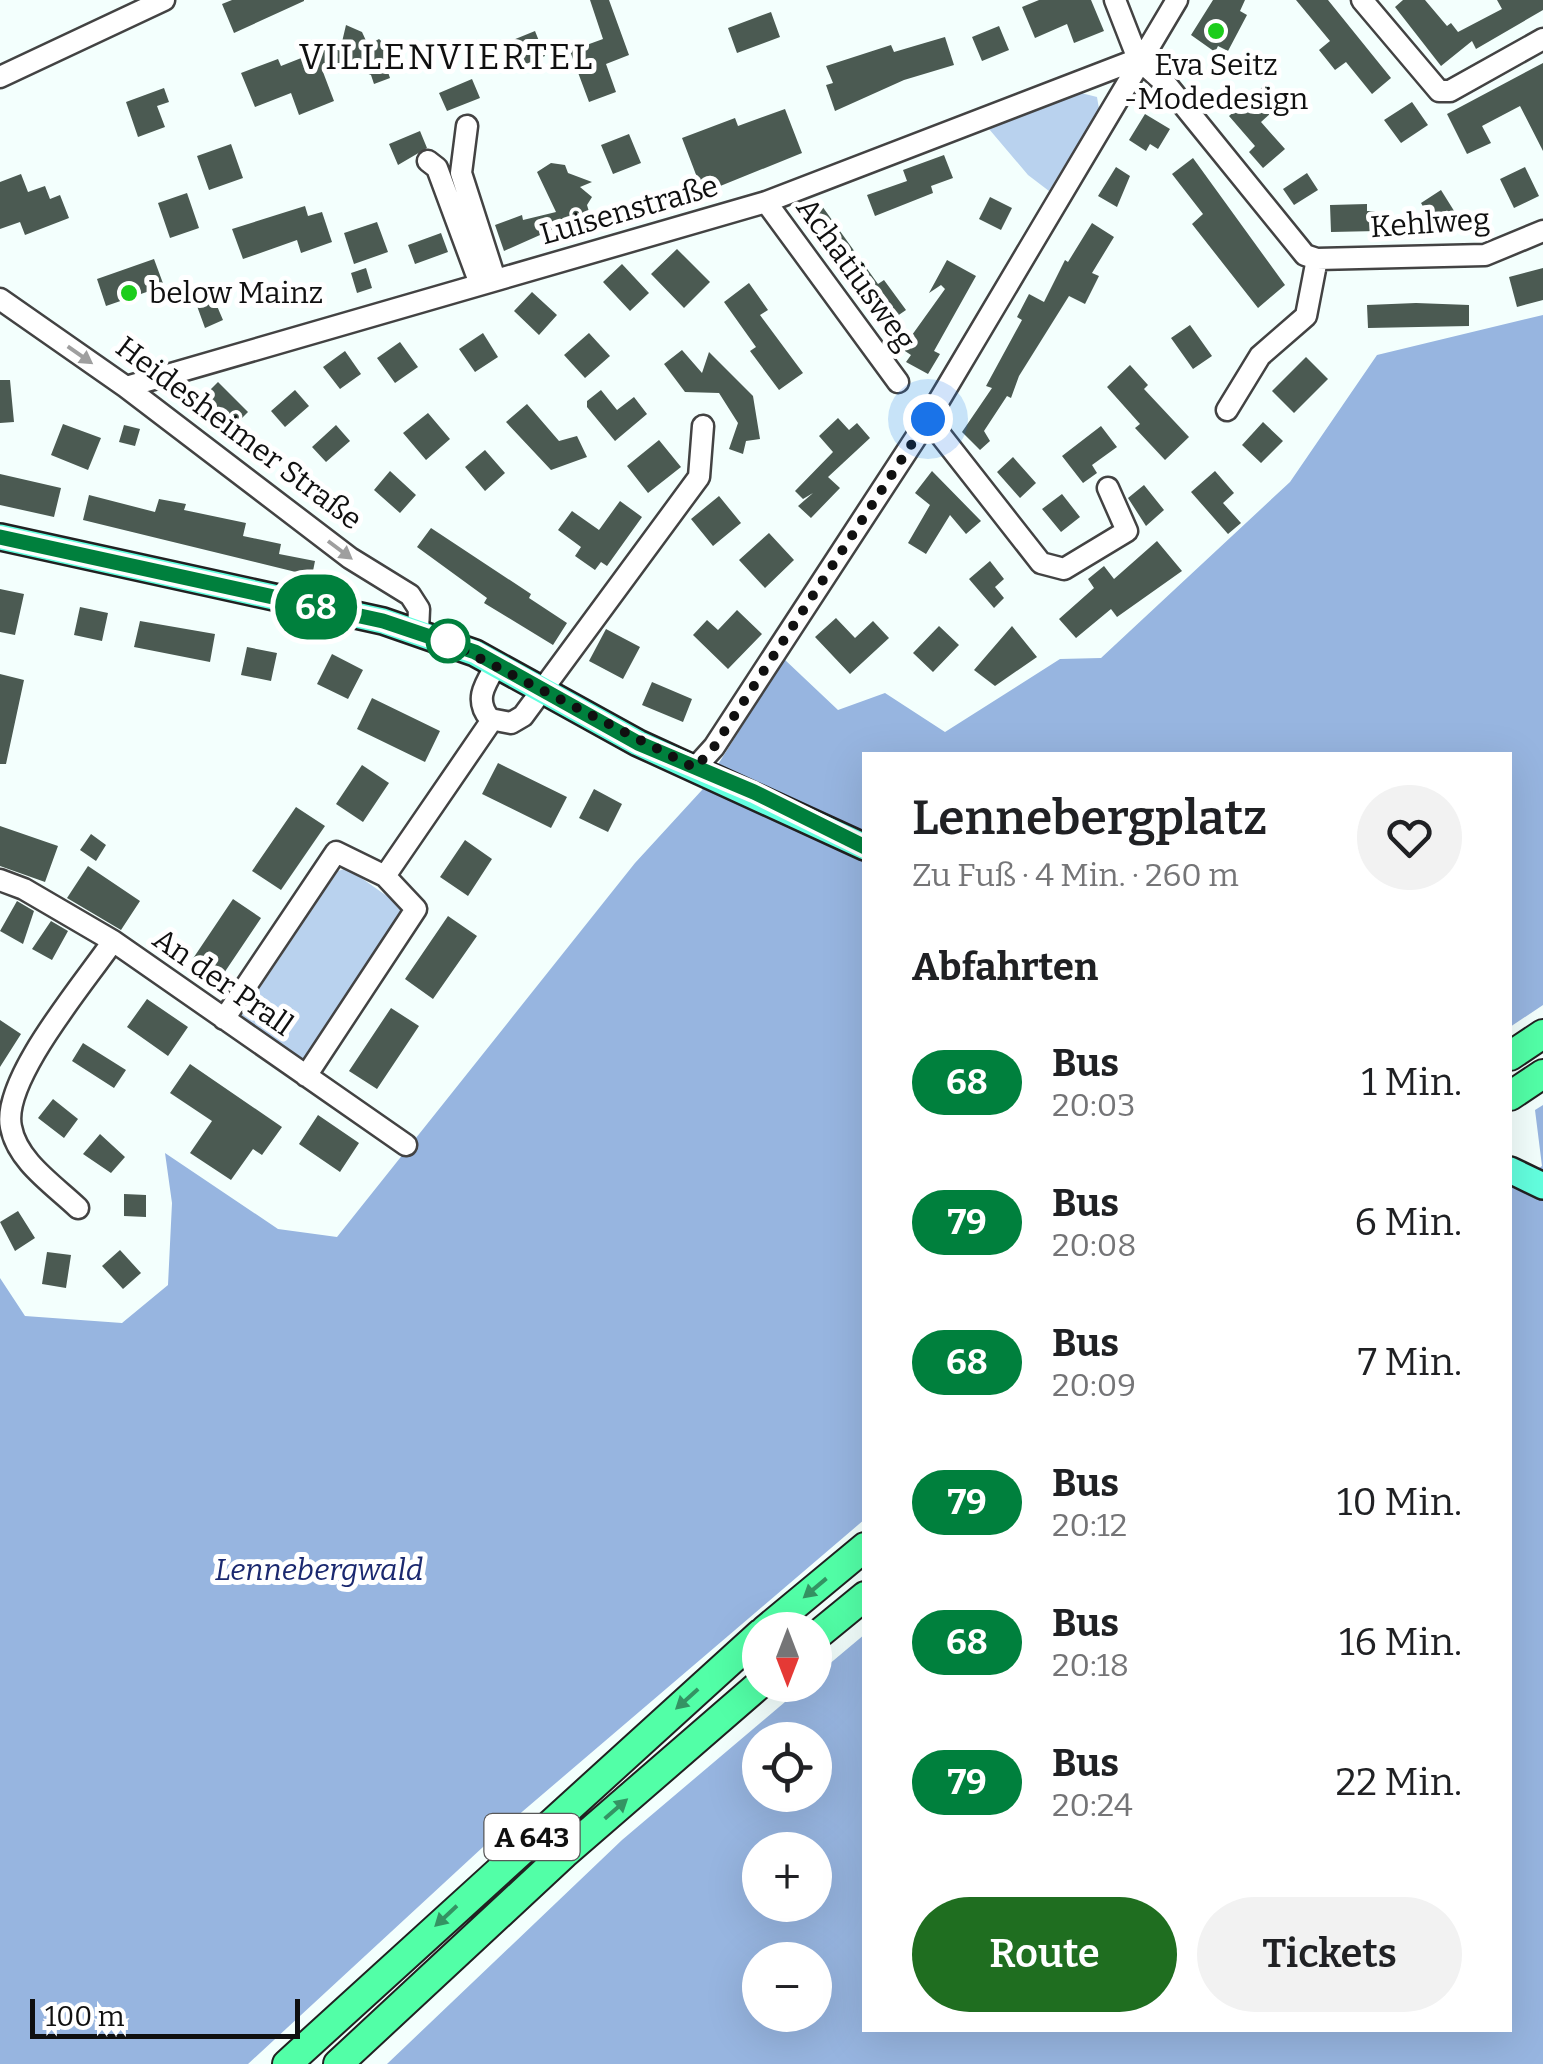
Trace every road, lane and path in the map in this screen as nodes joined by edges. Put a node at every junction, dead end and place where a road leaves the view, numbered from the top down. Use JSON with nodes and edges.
{"nodes":[{"id":1,"x":164,"y":0,"type":"edge"},
{"id":2,"x":1115,"y":0,"type":"edge"},
{"id":3,"x":1177,"y":0,"type":"edge"},
{"id":4,"x":1362,"y":0,"type":"edge"},
{"id":5,"x":1543,"y":39,"type":"edge"},
{"id":6,"x":1138,"y":59,"type":"junction"},
{"id":7,"x":0,"y":78,"type":"edge"},
{"id":8,"x":467,"y":126,"type":"dead end"},
{"id":9,"x":428,"y":161,"type":"dead end"},
{"id":10,"x":766,"y":202,"type":"junction"},
{"id":11,"x":1543,"y":231,"type":"edge"},
{"id":12,"x":1316,"y":259,"type":"junction"},
{"id":13,"x":488,"y":282,"type":"junction"},
{"id":14,"x":0,"y":298,"type":"edge"},
{"id":15,"x":898,"y":382,"type":"dead end"},
{"id":16,"x":126,"y":387,"type":"junction"},
{"id":17,"x":1227,"y":410,"type":"dead end"},
{"id":18,"x":928,"y":419,"type":"junction"},
{"id":19,"x":702,"y":426,"type":"dead end"},
{"id":20,"x":1108,"y":488,"type":"dead end"},
{"id":21,"x":0,"y":536,"type":"edge"},
{"id":22,"x":418,"y":630,"type":"junction"},
{"id":23,"x":497,"y":664,"type":"junction"},
{"id":24,"x":540,"y":688,"type":"junction"},
{"id":25,"x":492,"y":720,"type":"junction"},
{"id":26,"x":695,"y":768,"type":"junction"},
{"id":27,"x":862,"y":846,"type":"edge"},
{"id":28,"x":385,"y":876,"type":"junction"},
{"id":29,"x":0,"y":880,"type":"edge"},
{"id":30,"x":113,"y":941,"type":"junction"},
{"id":31,"x":224,"y":1019,"type":"junction"},
{"id":32,"x":1543,"y":1034,"type":"edge"},
{"id":33,"x":1512,"y":1055,"type":"edge"},
{"id":34,"x":1543,"y":1074,"type":"edge"},
{"id":35,"x":306,"y":1076,"type":"junction"},
{"id":36,"x":1512,"y":1095,"type":"edge"},
{"id":37,"x":406,"y":1144,"type":"dead end"},
{"id":38,"x":1512,"y":1171,"type":"edge"},
{"id":39,"x":1543,"y":1186,"type":"edge"},
{"id":40,"x":78,"y":1208,"type":"dead end"},
{"id":41,"x":862,"y":1549,"type":"edge"},
{"id":42,"x":862,"y":1598,"type":"edge"},
{"id":43,"x":786,"y":1612,"type":"edge"},
{"id":44,"x":832,"y":1623,"type":"edge"},
{"id":45,"x":742,"y":1650,"type":"edge"},
{"id":46,"x":742,"y":1700,"type":"edge"},
{"id":47,"x":287,"y":2064,"type":"edge"},
{"id":48,"x":338,"y":2064,"type":"edge"}],
"edges":[{"from":1,"to":7,"type":"street"},
{"from":2,"to":6,"type":"street"},
{"from":3,"to":6,"type":"street"},
{"from":4,"to":5,"type":"street"},
{"from":6,"to":10,"type":"street","name":"Luisenstraße"},
{"from":6,"to":12,"type":"street"},
{"from":6,"to":18,"type":"street"},
{"from":8,"to":13,"type":"street"},
{"from":9,"to":13,"type":"street"},
{"from":10,"to":13,"type":"street","name":"Luisenstraße"},
{"from":10,"to":15,"type":"street","name":"Achatiusweg"},
{"from":11,"to":12,"type":"street","name":"Kehlweg"},
{"from":12,"to":17,"type":"street"},
{"from":13,"to":16,"type":"street","name":"Luisenstraße"},
{"from":14,"to":16,"type":"street","name":"Heidesheimer Straße","one_way":true},
{"from":16,"to":22,"type":"street","name":"Heidesheimer Straße","one_way":true},
{"from":18,"to":20,"type":"street"},
{"from":18,"to":26,"type":"street"},
{"from":19,"to":24,"type":"street"},
{"from":21,"to":22,"type":"main road"},
{"from":22,"to":23,"type":"main road"},
{"from":23,"to":24,"type":"main road"},
{"from":23,"to":25,"type":"street"},
{"from":24,"to":25,"type":"street"},
{"from":24,"to":26,"type":"main road"},
{"from":25,"to":28,"type":"street"},
{"from":26,"to":27,"type":"main road"},
{"from":28,"to":31,"type":"street"},
{"from":28,"to":35,"type":"street"},
{"from":29,"to":30,"type":"street","name":"An der Prall"},
{"from":30,"to":31,"type":"street","name":"An der Prall"},
{"from":30,"to":40,"type":"street"},
{"from":31,"to":35,"type":"street","name":"An der Prall"},
{"from":32,"to":33,"type":"highway"},
{"from":34,"to":36,"type":"highway"},
{"from":35,"to":37,"type":"street","name":"An der Prall"},
{"from":38,"to":39,"type":"main road"},
{"from":41,"to":43,"type":"highway","number":"A 643","one_way":true},
{"from":42,"to":44,"type":"highway"},
{"from":45,"to":47,"type":"highway","number":"A 643","one_way":true},
{"from":48,"to":46,"type":"highway","number":"A 643","one_way":true}]}
